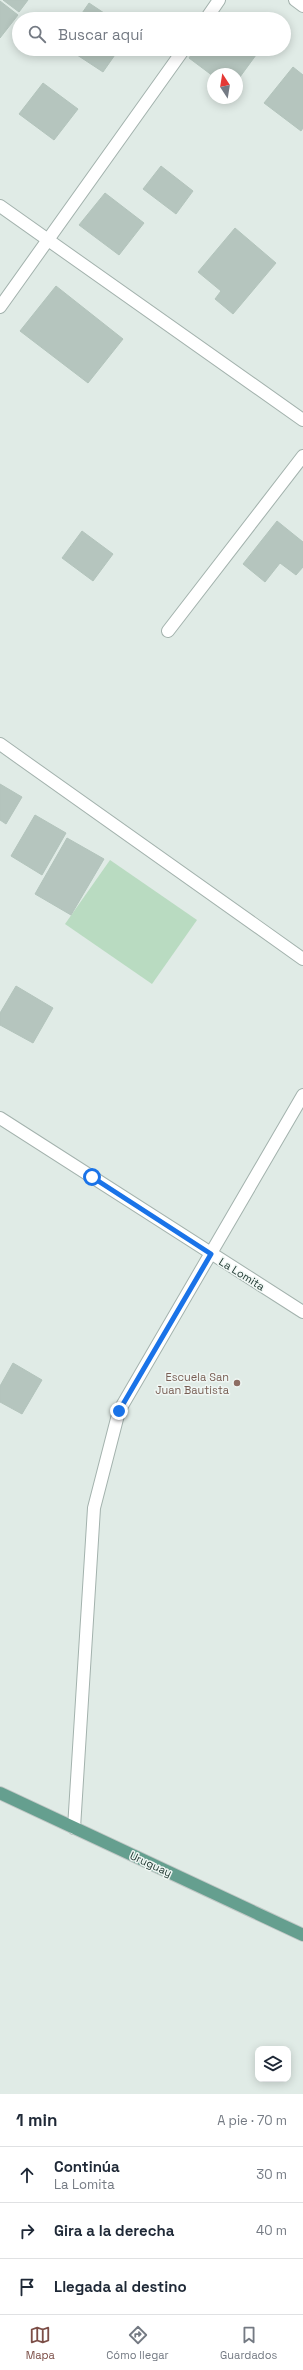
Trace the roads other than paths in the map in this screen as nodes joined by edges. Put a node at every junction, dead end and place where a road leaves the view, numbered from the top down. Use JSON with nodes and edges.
{"nodes":[{"id":1,"x":219,"y":0,"type":"edge"},
{"id":2,"x":295,"y":0,"type":"edge"},
{"id":3,"x":303,"y":6,"type":"edge"},
{"id":4,"x":211,"y":12,"type":"edge"},
{"id":5,"x":179,"y":56,"type":"edge"},
{"id":6,"x":0,"y":206,"type":"edge"},
{"id":7,"x":48,"y":240,"type":"junction"},
{"id":8,"x":0,"y":307,"type":"edge"},
{"id":9,"x":303,"y":420,"type":"edge"},
{"id":10,"x":303,"y":456,"type":"edge"},
{"id":11,"x":168,"y":631,"type":"dead end"},
{"id":12,"x":0,"y":744,"type":"edge"},
{"id":13,"x":303,"y":958,"type":"edge"},
{"id":14,"x":303,"y":1094,"type":"edge"},
{"id":15,"x":0,"y":1118,"type":"edge"},
{"id":16,"x":211,"y":1254,"type":"junction"},
{"id":17,"x":303,"y":1312,"type":"edge"},
{"id":18,"x":0,"y":1793,"type":"edge"},
{"id":19,"x":74,"y":1828,"type":"junction"},
{"id":20,"x":303,"y":1936,"type":"edge"}],
"edges":[{"from":1,"to":4,"type":"street"},
{"from":2,"to":3,"type":"street"},
{"from":5,"to":7,"type":"street"},
{"from":6,"to":7,"type":"street"},
{"from":7,"to":8,"type":"street"},
{"from":7,"to":9,"type":"street"},
{"from":10,"to":11,"type":"street"},
{"from":12,"to":13,"type":"street"},
{"from":14,"to":16,"type":"street"},
{"from":15,"to":16,"type":"street","name":"La Lomita"},
{"from":16,"to":17,"type":"street","name":"La Lomita"},
{"from":16,"to":19,"type":"street"},
{"from":18,"to":19,"type":"main road","name":"Uruguay"},
{"from":19,"to":20,"type":"main road","name":"Uruguay"}]}
